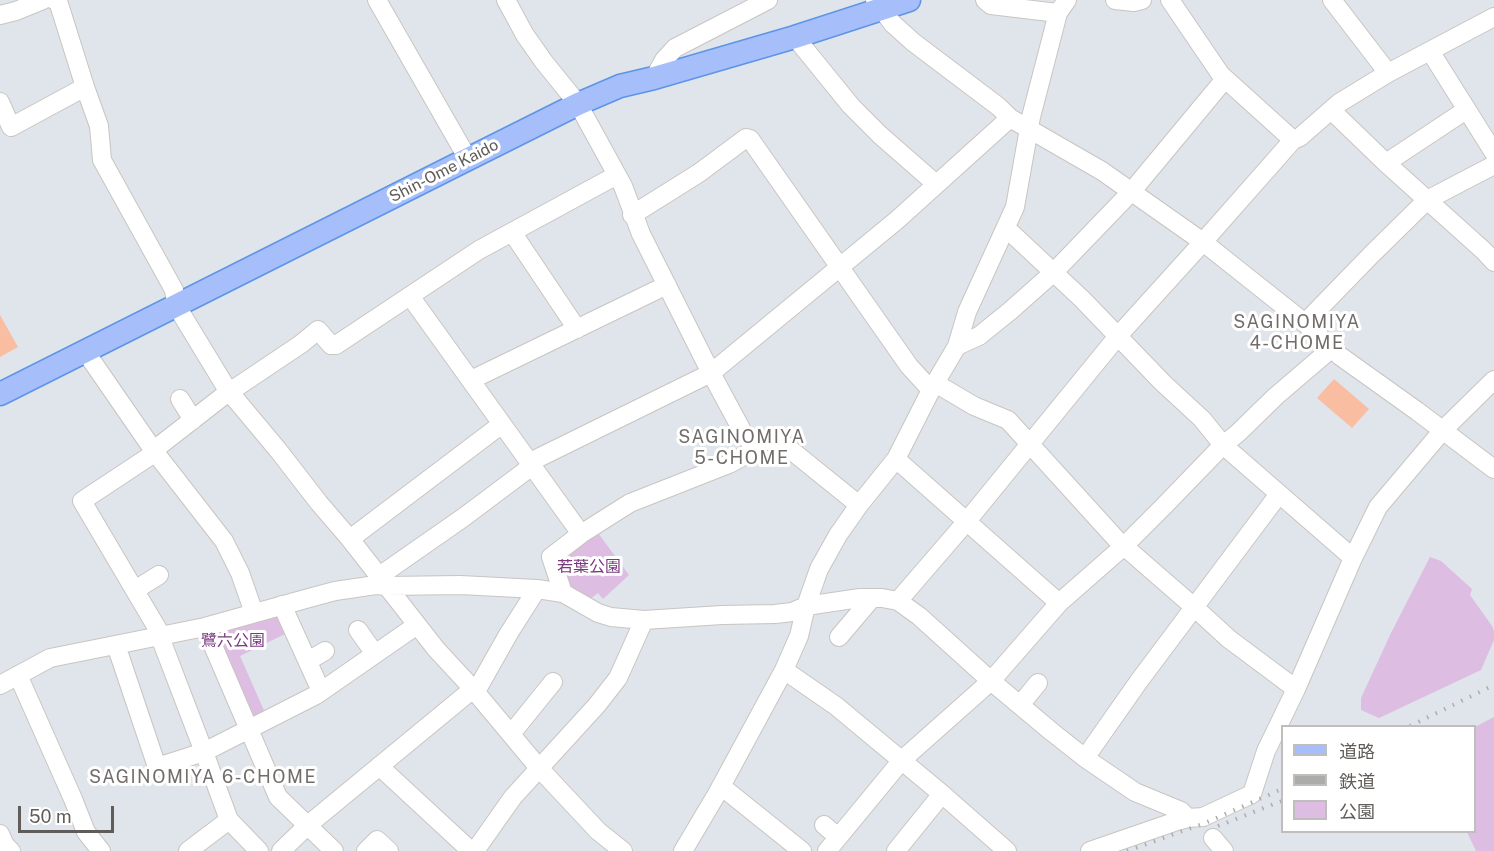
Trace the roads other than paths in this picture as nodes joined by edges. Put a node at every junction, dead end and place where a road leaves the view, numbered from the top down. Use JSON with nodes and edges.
{"nodes":[{"id":1,"x":44,"y":0,"type":"edge"},
{"id":2,"x":377,"y":0,"type":"edge"},
{"id":3,"x":506,"y":0,"type":"edge"},
{"id":4,"x":768,"y":0,"type":"edge"},
{"id":5,"x":909,"y":0,"type":"edge"},
{"id":6,"x":985,"y":0,"type":"edge"},
{"id":7,"x":1076,"y":0,"type":"edge"},
{"id":8,"x":1115,"y":0,"type":"edge"},
{"id":9,"x":1142,"y":0,"type":"edge"},
{"id":10,"x":1170,"y":0,"type":"edge"},
{"id":11,"x":1332,"y":0,"type":"edge"},
{"id":12,"x":878,"y":4,"type":"edge"},
{"id":13,"x":1064,"y":5,"type":"edge"},
{"id":14,"x":0,"y":15,"type":"edge"},
{"id":15,"x":1494,"y":17,"type":"edge"},
{"id":16,"x":795,"y":37,"type":"junction"},
{"id":17,"x":1430,"y":51,"type":"junction"},
{"id":18,"x":1388,"y":73,"type":"junction"},
{"id":19,"x":654,"y":78,"type":"junction"},
{"id":20,"x":1225,"y":79,"type":"junction"},
{"id":21,"x":85,"y":87,"type":"junction"},
{"id":22,"x":0,"y":102,"type":"edge"},
{"id":23,"x":578,"y":104,"type":"junction"},
{"id":24,"x":1331,"y":110,"type":"junction"},
{"id":25,"x":1466,"y":110,"type":"junction"},
{"id":26,"x":1010,"y":118,"type":"junction"},
{"id":27,"x":1030,"y":130,"type":"junction"},
{"id":28,"x":1293,"y":140,"type":"junction"},
{"id":29,"x":1494,"y":153,"type":"edge"},
{"id":30,"x":468,"y":159,"type":"junction"},
{"id":31,"x":1386,"y":163,"type":"junction"},
{"id":32,"x":1494,"y":165,"type":"edge"},
{"id":33,"x":617,"y":175,"type":"junction"},
{"id":34,"x":936,"y":184,"type":"junction"},
{"id":35,"x":1132,"y":191,"type":"junction"},
{"id":36,"x":1427,"y":200,"type":"junction"},
{"id":37,"x":632,"y":215,"type":"junction"},
{"id":38,"x":1006,"y":228,"type":"junction"},
{"id":39,"x":512,"y":232,"type":"junction"},
{"id":40,"x":1203,"y":242,"type":"junction"},
{"id":41,"x":1494,"y":262,"type":"edge"},
{"id":42,"x":841,"y":268,"type":"junction"},
{"id":43,"x":1054,"y":272,"type":"junction"},
{"id":44,"x":666,"y":285,"type":"junction"},
{"id":45,"x":410,"y":296,"type":"junction"},
{"id":46,"x":176,"y":306,"type":"junction"},
{"id":47,"x":1305,"y":323,"type":"junction"},
{"id":48,"x":577,"y":328,"type":"junction"},
{"id":49,"x":1118,"y":336,"type":"junction"},
{"id":50,"x":957,"y":346,"type":"junction"},
{"id":51,"x":1331,"y":349,"type":"junction"},
{"id":52,"x":85,"y":351,"type":"junction"},
{"id":53,"x":711,"y":373,"type":"junction"},
{"id":54,"x":471,"y":380,"type":"junction"},
{"id":55,"x":1494,"y":380,"type":"edge"},
{"id":56,"x":933,"y":387,"type":"junction"},
{"id":57,"x":1,"y":391,"type":"edge"},
{"id":58,"x":230,"y":392,"type":"junction"},
{"id":59,"x":180,"y":399,"type":"dead end"},
{"id":60,"x":193,"y":420,"type":"junction"},
{"id":61,"x":502,"y":424,"type":"junction"},
{"id":62,"x":1443,"y":430,"type":"junction"},
{"id":63,"x":1030,"y":444,"type":"junction"},
{"id":64,"x":1222,"y":445,"type":"junction"},
{"id":65,"x":753,"y":446,"type":"junction"},
{"id":66,"x":154,"y":451,"type":"junction"},
{"id":67,"x":896,"y":459,"type":"junction"},
{"id":68,"x":531,"y":464,"type":"junction"},
{"id":69,"x":1494,"y":469,"type":"edge"},
{"id":70,"x":1279,"y":494,"type":"junction"},
{"id":71,"x":859,"y":505,"type":"junction"},
{"id":72,"x":967,"y":520,"type":"junction"},
{"id":73,"x":580,"y":534,"type":"junction"},
{"id":74,"x":350,"y":539,"type":"junction"},
{"id":75,"x":1124,"y":546,"type":"junction"},
{"id":76,"x":1353,"y":558,"type":"junction"},
{"id":77,"x":159,"y":575,"type":"dead end"},
{"id":78,"x":382,"y":582,"type":"junction"},
{"id":79,"x":537,"y":589,"type":"junction"},
{"id":80,"x":135,"y":590,"type":"junction"},
{"id":81,"x":562,"y":593,"type":"junction"},
{"id":82,"x":872,"y":598,"type":"junction"},
{"id":83,"x":898,"y":601,"type":"junction"},
{"id":84,"x":1059,"y":603,"type":"junction"},
{"id":85,"x":282,"y":605,"type":"junction"},
{"id":86,"x":806,"y":606,"type":"junction"},
{"id":87,"x":1194,"y":607,"type":"junction"},
{"id":88,"x":254,"y":613,"type":"junction"},
{"id":89,"x":644,"y":620,"type":"junction"},
{"id":90,"x":417,"y":625,"type":"junction"},
{"id":91,"x":205,"y":627,"type":"junction"},
{"id":92,"x":358,"y":630,"type":"dead end"},
{"id":93,"x":159,"y":637,"type":"junction"},
{"id":94,"x":839,"y":637,"type":"dead end"},
{"id":95,"x":116,"y":645,"type":"junction"},
{"id":96,"x":325,"y":651,"type":"dead end"},
{"id":97,"x":375,"y":654,"type":"junction"},
{"id":98,"x":308,"y":661,"type":"junction"},
{"id":99,"x":784,"y":669,"type":"junction"},
{"id":100,"x":18,"y":675,"type":"junction"},
{"id":101,"x":992,"y":681,"type":"junction"},
{"id":102,"x":553,"y":682,"type":"dead end"},
{"id":103,"x":1038,"y":683,"type":"dead end"},
{"id":104,"x":0,"y":685,"type":"edge"},
{"id":105,"x":473,"y":689,"type":"junction"},
{"id":106,"x":1296,"y":689,"type":"junction"},
{"id":107,"x":321,"y":691,"type":"junction"},
{"id":108,"x":1020,"y":705,"type":"junction"},
{"id":109,"x":248,"y":729,"type":"junction"},
{"id":110,"x":511,"y":734,"type":"junction"},
{"id":111,"x":204,"y":752,"type":"junction"},
{"id":112,"x":1086,"y":758,"type":"junction"},
{"id":113,"x":902,"y":760,"type":"junction"},
{"id":114,"x":379,"y":766,"type":"junction"},
{"id":115,"x":539,"y":768,"type":"junction"},
{"id":116,"x":721,"y":786,"type":"junction"},
{"id":117,"x":942,"y":794,"type":"junction"},
{"id":118,"x":1188,"y":818,"type":"junction"},
{"id":119,"x":229,"y":820,"type":"junction"},
{"id":120,"x":308,"y":825,"type":"junction"},
{"id":121,"x":824,"y":825,"type":"dead end"},
{"id":122,"x":0,"y":834,"type":"edge"},
{"id":123,"x":832,"y":844,"type":"edge"},
{"id":124,"x":11,"y":851,"type":"edge"},
{"id":125,"x":101,"y":851,"type":"edge"},
{"id":126,"x":188,"y":851,"type":"edge"},
{"id":127,"x":260,"y":851,"type":"edge"},
{"id":128,"x":281,"y":851,"type":"edge"},
{"id":129,"x":334,"y":851,"type":"edge"},
{"id":130,"x":366,"y":851,"type":"edge"},
{"id":131,"x":388,"y":851,"type":"edge"},
{"id":132,"x":471,"y":851,"type":"edge"},
{"id":133,"x":623,"y":851,"type":"edge"},
{"id":134,"x":683,"y":851,"type":"edge"},
{"id":135,"x":802,"y":851,"type":"edge"},
{"id":136,"x":896,"y":851,"type":"edge"},
{"id":137,"x":1007,"y":851,"type":"edge"},
{"id":138,"x":1090,"y":851,"type":"edge"}],
"edges":[{"from":1,"to":14,"type":"street"},
{"from":1,"to":21,"type":"street"},
{"from":2,"to":30,"type":"street"},
{"from":3,"to":23,"type":"street"},
{"from":4,"to":19,"type":"street"},
{"from":5,"to":12,"type":"main road","name":"Shin-Ome Kaido"},
{"from":6,"to":13,"type":"street"},
{"from":7,"to":13,"type":"street"},
{"from":8,"to":9,"type":"street"},
{"from":10,"to":20,"type":"street"},
{"from":11,"to":18,"type":"street"},
{"from":12,"to":16,"type":"main road","name":"Shin-Ome Kaido"},
{"from":12,"to":26,"type":"street"},
{"from":13,"to":27,"type":"street"},
{"from":15,"to":17,"type":"street"},
{"from":16,"to":19,"type":"main road","name":"Shin-Ome Kaido"},
{"from":16,"to":34,"type":"street"},
{"from":17,"to":18,"type":"street"},
{"from":17,"to":25,"type":"street"},
{"from":18,"to":24,"type":"street"},
{"from":19,"to":23,"type":"main road","name":"Shin-Ome Kaido"},
{"from":20,"to":28,"type":"street"},
{"from":20,"to":35,"type":"street"},
{"from":21,"to":22,"type":"street"},
{"from":21,"to":46,"type":"street"},
{"from":23,"to":30,"type":"main road","name":"Shin-Ome Kaido"},
{"from":23,"to":33,"type":"street"},
{"from":24,"to":28,"type":"street"},
{"from":24,"to":31,"type":"street"},
{"from":25,"to":29,"type":"street"},
{"from":25,"to":31,"type":"street"},
{"from":26,"to":27,"type":"street"},
{"from":26,"to":34,"type":"street"},
{"from":27,"to":35,"type":"street"},
{"from":27,"to":38,"type":"street"},
{"from":28,"to":40,"type":"street"},
{"from":30,"to":46,"type":"main road","name":"Shin-Ome Kaido"},
{"from":31,"to":36,"type":"street"},
{"from":32,"to":36,"type":"street"},
{"from":33,"to":37,"type":"street"},
{"from":33,"to":39,"type":"street"},
{"from":34,"to":42,"type":"street"},
{"from":35,"to":40,"type":"street"},
{"from":35,"to":43,"type":"street"},
{"from":36,"to":41,"type":"street"},
{"from":36,"to":47,"type":"street"},
{"from":37,"to":42,"type":"street"},
{"from":37,"to":44,"type":"street"},
{"from":38,"to":43,"type":"street"},
{"from":38,"to":50,"type":"street"},
{"from":39,"to":45,"type":"street"},
{"from":39,"to":48,"type":"street"},
{"from":40,"to":47,"type":"street"},
{"from":40,"to":49,"type":"street"},
{"from":42,"to":53,"type":"street"},
{"from":42,"to":56,"type":"street"},
{"from":43,"to":49,"type":"street"},
{"from":43,"to":50,"type":"street"},
{"from":44,"to":48,"type":"street"},
{"from":44,"to":53,"type":"street"},
{"from":45,"to":54,"type":"street"},
{"from":45,"to":58,"type":"street"},
{"from":46,"to":52,"type":"main road","name":"Shin-Ome Kaido"},
{"from":46,"to":58,"type":"street"},
{"from":47,"to":51,"type":"street"},
{"from":48,"to":54,"type":"street"},
{"from":49,"to":63,"type":"street"},
{"from":49,"to":64,"type":"street"},
{"from":50,"to":56,"type":"street"},
{"from":51,"to":62,"type":"street"},
{"from":51,"to":64,"type":"street"},
{"from":52,"to":57,"type":"main road","name":"Shin-Ome Kaido"},
{"from":52,"to":66,"type":"street"},
{"from":53,"to":65,"type":"street"},
{"from":53,"to":68,"type":"street"},
{"from":54,"to":61,"type":"street"},
{"from":55,"to":62,"type":"street"},
{"from":56,"to":63,"type":"street"},
{"from":56,"to":67,"type":"street"},
{"from":58,"to":60,"type":"street"},
{"from":58,"to":74,"type":"street"},
{"from":59,"to":60,"type":"street"},
{"from":60,"to":66,"type":"street"},
{"from":61,"to":68,"type":"street"},
{"from":61,"to":74,"type":"street"},
{"from":62,"to":69,"type":"street"},
{"from":62,"to":76,"type":"street"},
{"from":63,"to":72,"type":"street"},
{"from":63,"to":75,"type":"street"},
{"from":64,"to":70,"type":"street"},
{"from":64,"to":75,"type":"street"},
{"from":65,"to":71,"type":"street"},
{"from":65,"to":73,"type":"street"},
{"from":66,"to":80,"type":"street"},
{"from":66,"to":88,"type":"street"},
{"from":67,"to":71,"type":"street"},
{"from":67,"to":72,"type":"street"},
{"from":68,"to":73,"type":"street"},
{"from":68,"to":78,"type":"street"},
{"from":70,"to":76,"type":"street"},
{"from":70,"to":87,"type":"street"},
{"from":71,"to":86,"type":"street"},
{"from":72,"to":83,"type":"street"},
{"from":72,"to":84,"type":"street"},
{"from":73,"to":81,"type":"street"},
{"from":74,"to":78,"type":"street"},
{"from":75,"to":84,"type":"street"},
{"from":75,"to":87,"type":"street"},
{"from":76,"to":106,"type":"street"},
{"from":77,"to":80,"type":"street"},
{"from":78,"to":79,"type":"street"},
{"from":78,"to":85,"type":"street"},
{"from":78,"to":90,"type":"street"},
{"from":79,"to":81,"type":"street"},
{"from":79,"to":105,"type":"street"},
{"from":80,"to":93,"type":"street"},
{"from":81,"to":89,"type":"street"},
{"from":82,"to":83,"type":"street"},
{"from":82,"to":86,"type":"street"},
{"from":82,"to":94,"type":"street"},
{"from":83,"to":101,"type":"street"},
{"from":84,"to":101,"type":"street"},
{"from":85,"to":88,"type":"street"},
{"from":85,"to":98,"type":"street"},
{"from":86,"to":89,"type":"street"},
{"from":86,"to":99,"type":"street"},
{"from":87,"to":106,"type":"street"},
{"from":87,"to":112,"type":"street"},
{"from":88,"to":91,"type":"street"},
{"from":89,"to":115,"type":"street"},
{"from":90,"to":97,"type":"street"},
{"from":90,"to":105,"type":"street"},
{"from":91,"to":93,"type":"street"},
{"from":91,"to":109,"type":"street"},
{"from":92,"to":97,"type":"street"},
{"from":93,"to":95,"type":"street"},
{"from":93,"to":111,"type":"street"},
{"from":95,"to":100,"type":"street"},
{"from":95,"to":111,"type":"street"},
{"from":96,"to":98,"type":"street"},
{"from":97,"to":107,"type":"street"},
{"from":98,"to":107,"type":"street"},
{"from":99,"to":113,"type":"street"},
{"from":99,"to":116,"type":"street"},
{"from":100,"to":104,"type":"street"},
{"from":100,"to":125,"type":"street"},
{"from":101,"to":108,"type":"street"},
{"from":101,"to":113,"type":"street"},
{"from":102,"to":110,"type":"street"},
{"from":103,"to":108,"type":"street"},
{"from":105,"to":110,"type":"street"},
{"from":105,"to":114,"type":"street"},
{"from":106,"to":118,"type":"street"},
{"from":107,"to":109,"type":"street"},
{"from":108,"to":112,"type":"street"},
{"from":109,"to":111,"type":"street"},
{"from":109,"to":120,"type":"street"},
{"from":110,"to":115,"type":"street"},
{"from":111,"to":119,"type":"street"},
{"from":112,"to":118,"type":"street"},
{"from":113,"to":117,"type":"street"},
{"from":113,"to":123,"type":"street"},
{"from":114,"to":120,"type":"street"},
{"from":114,"to":132,"type":"street"},
{"from":115,"to":132,"type":"street"},
{"from":115,"to":133,"type":"street"},
{"from":116,"to":134,"type":"street"},
{"from":116,"to":135,"type":"street"},
{"from":117,"to":136,"type":"street"},
{"from":117,"to":137,"type":"street"},
{"from":118,"to":138,"type":"street"},
{"from":119,"to":126,"type":"street"},
{"from":119,"to":127,"type":"street"},
{"from":120,"to":128,"type":"street"},
{"from":120,"to":129,"type":"street"},
{"from":121,"to":123,"type":"street"},
{"from":122,"to":124,"type":"street"},
{"from":130,"to":131,"type":"street"}]}
